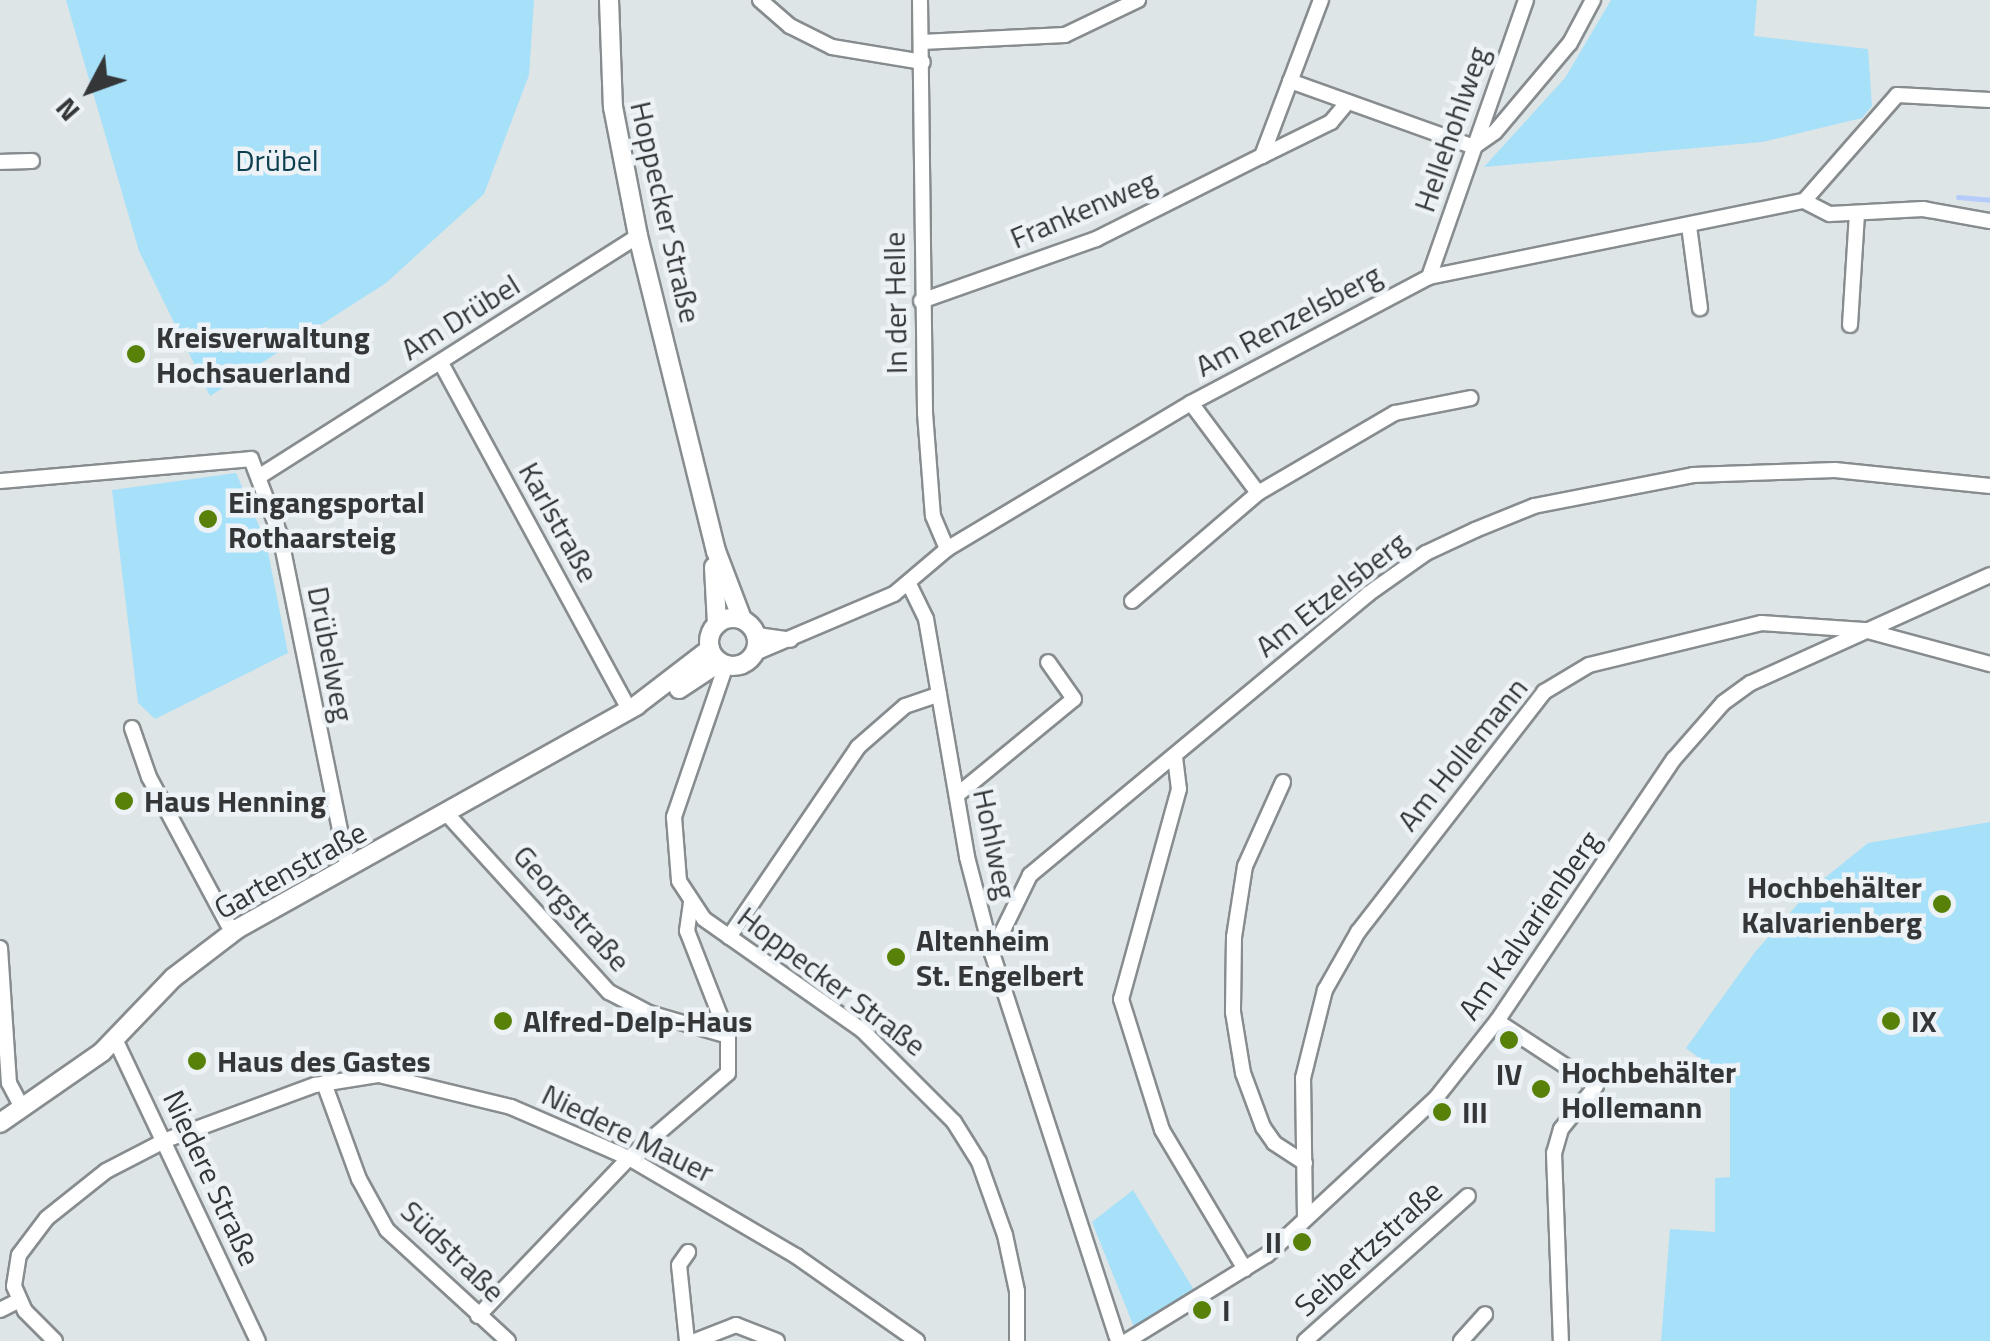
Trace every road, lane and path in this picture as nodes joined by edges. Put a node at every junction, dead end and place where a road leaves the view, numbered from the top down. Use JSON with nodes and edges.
{"nodes":[{"id":1,"x":609,"y":0,"type":"edge"},
{"id":2,"x":760,"y":0,"type":"edge"},
{"id":3,"x":920,"y":0,"type":"edge"},
{"id":4,"x":1138,"y":0,"type":"edge"},
{"id":5,"x":1321,"y":0,"type":"edge"},
{"id":6,"x":1526,"y":0,"type":"edge"},
{"id":7,"x":1594,"y":0,"type":"edge"},
{"id":8,"x":922,"y":42,"type":"junction"},
{"id":9,"x":923,"y":62,"type":"junction"},
{"id":10,"x":1290,"y":81,"type":"junction"},
{"id":11,"x":1990,"y":100,"type":"edge"},
{"id":12,"x":1348,"y":102,"type":"junction"},
{"id":13,"x":1474,"y":147,"type":"junction"},
{"id":14,"x":1262,"y":156,"type":"junction"},
{"id":15,"x":32,"y":161,"type":"dead end"},
{"id":16,"x":0,"y":162,"type":"edge"},
{"id":17,"x":1804,"y":201,"type":"junction"},
{"id":18,"x":1857,"y":215,"type":"junction"},
{"id":19,"x":1990,"y":221,"type":"edge"},
{"id":20,"x":1689,"y":226,"type":"junction"},
{"id":21,"x":638,"y":236,"type":"junction"},
{"id":22,"x":1429,"y":277,"type":"junction"},
{"id":23,"x":921,"y":301,"type":"junction"},
{"id":24,"x":1700,"y":308,"type":"dead end"},
{"id":25,"x":1850,"y":326,"type":"dead end"},
{"id":26,"x":441,"y":363,"type":"junction"},
{"id":27,"x":1471,"y":398,"type":"dead end"},
{"id":28,"x":1191,"y":403,"type":"junction"},
{"id":29,"x":260,"y":476,"type":"junction"},
{"id":30,"x":0,"y":480,"type":"edge"},
{"id":31,"x":1990,"y":486,"type":"edge"},
{"id":32,"x":1258,"y":493,"type":"junction"},
{"id":33,"x":947,"y":550,"type":"junction"},
{"id":34,"x":716,"y":551,"type":"junction"},
{"id":35,"x":1990,"y":575,"type":"edge"},
{"id":36,"x":909,"y":584,"type":"junction"},
{"id":37,"x":1132,"y":601,"type":"dead end"},
{"id":38,"x":742,"y":619,"type":"junction"},
{"id":39,"x":716,"y":624,"type":"junction"},
{"id":40,"x":1864,"y":630,"type":"junction"},
{"id":41,"x":756,"y":644,"type":"junction"},
{"id":42,"x":719,"y":659,"type":"junction"},
{"id":43,"x":1048,"y":662,"type":"dead end"},
{"id":44,"x":1990,"y":664,"type":"edge"},
{"id":45,"x":688,"y":684,"type":"junction"},
{"id":46,"x":939,"y":694,"type":"junction"},
{"id":47,"x":632,"y":706,"type":"junction"},
{"id":48,"x":710,"y":710,"type":"junction"},
{"id":49,"x":132,"y":728,"type":"dead end"},
{"id":50,"x":1175,"y":757,"type":"junction"},
{"id":51,"x":1283,"y":782,"type":"dead end"},
{"id":52,"x":957,"y":796,"type":"junction"},
{"id":53,"x":446,"y":813,"type":"junction"},
{"id":54,"x":348,"y":868,"type":"junction"},
{"id":55,"x":690,"y":903,"type":"junction"},
{"id":56,"x":232,"y":932,"type":"junction"},
{"id":57,"x":729,"y":937,"type":"junction"},
{"id":58,"x":0,"y":948,"type":"edge"},
{"id":59,"x":992,"y":954,"type":"junction"},
{"id":60,"x":1497,"y":1021,"type":"junction"},
{"id":61,"x":728,"y":1036,"type":"junction"},
{"id":62,"x":115,"y":1039,"type":"junction"},
{"id":63,"x":324,"y":1082,"type":"junction"},
{"id":64,"x":22,"y":1107,"type":"junction"},
{"id":65,"x":0,"y":1123,"type":"edge"},
{"id":66,"x":166,"y":1140,"type":"junction"},
{"id":67,"x":629,"y":1158,"type":"junction"},
{"id":68,"x":1306,"y":1162,"type":"junction"},
{"id":69,"x":1468,"y":1196,"type":"dead end"},
{"id":70,"x":1305,"y":1219,"type":"junction"},
{"id":71,"x":688,"y":1252,"type":"dead end"},
{"id":72,"x":1245,"y":1269,"type":"junction"},
{"id":73,"x":18,"y":1301,"type":"junction"},
{"id":74,"x":0,"y":1310,"type":"edge"},
{"id":75,"x":1485,"y":1314,"type":"dead end"},
{"id":76,"x":478,"y":1316,"type":"junction"},
{"id":77,"x":1017,"y":1339,"type":"edge"},
{"id":78,"x":55,"y":1341,"type":"edge"},
{"id":79,"x":258,"y":1341,"type":"edge"},
{"id":80,"x":508,"y":1341,"type":"edge"},
{"id":81,"x":686,"y":1341,"type":"edge"},
{"id":82,"x":695,"y":1341,"type":"edge"},
{"id":83,"x":777,"y":1341,"type":"edge"},
{"id":84,"x":918,"y":1341,"type":"edge"},
{"id":85,"x":1118,"y":1341,"type":"edge"},
{"id":86,"x":1127,"y":1341,"type":"edge"},
{"id":87,"x":1305,"y":1341,"type":"edge"},
{"id":88,"x":1462,"y":1341,"type":"edge"},
{"id":89,"x":1561,"y":1341,"type":"edge"}],
"edges":[{"from":1,"to":21,"type":"street","name":"Hoppecker Straße"},
{"from":2,"to":9,"type":"street"},
{"from":3,"to":8,"type":"street","name":"In der Helle"},
{"from":4,"to":8,"type":"street"},
{"from":5,"to":10,"type":"street"},
{"from":6,"to":13,"type":"street","name":"Hellehohlweg"},
{"from":7,"to":13,"type":"street"},
{"from":8,"to":9,"type":"street","name":"In der Helle"},
{"from":9,"to":23,"type":"street","name":"In der Helle"},
{"from":10,"to":12,"type":"street"},
{"from":10,"to":14,"type":"street"},
{"from":11,"to":17,"type":"street"},
{"from":12,"to":13,"type":"street"},
{"from":12,"to":14,"type":"street","name":"Frankenweg"},
{"from":13,"to":22,"type":"street","name":"Hellehohlweg"},
{"from":14,"to":23,"type":"street","name":"Frankenweg"},
{"from":15,"to":16,"type":"street"},
{"from":17,"to":18,"type":"street","name":"Am Renzelsberg"},
{"from":17,"to":20,"type":"street","name":"Am Renzelsberg"},
{"from":18,"to":19,"type":"street","name":"Am Renzelsberg"},
{"from":18,"to":25,"type":"street"},
{"from":20,"to":22,"type":"street","name":"Am Renzelsberg"},
{"from":20,"to":24,"type":"street"},
{"from":21,"to":26,"type":"street","name":"Am Drübel"},
{"from":21,"to":34,"type":"street","name":"Hoppecker Straße"},
{"from":22,"to":28,"type":"street","name":"Am Renzelsberg"},
{"from":23,"to":33,"type":"street","name":"In der Helle"},
{"from":26,"to":29,"type":"street","name":"Am Drübel"},
{"from":26,"to":47,"type":"street","name":"Karlstraße"},
{"from":27,"to":32,"type":"street"},
{"from":28,"to":32,"type":"street"},
{"from":28,"to":33,"type":"street","name":"Am Renzelsberg"},
{"from":29,"to":30,"type":"street","name":"Drübelweg"},
{"from":29,"to":54,"type":"street","name":"Drübelweg"},
{"from":31,"to":50,"type":"street","name":"Am Etzelsberg"},
{"from":32,"to":37,"type":"street"},
{"from":33,"to":36,"type":"street"},
{"from":34,"to":38,"type":"street","name":"Hoppecker Straße"},
{"from":34,"to":39,"type":"street","name":"Hoppecker Straße"},
{"from":35,"to":40,"type":"street","name":"Am Kalvarienberg"},
{"from":36,"to":41,"type":"street"},
{"from":36,"to":46,"type":"street","name":"Hohlweg"},
{"from":38,"to":39,"type":"street"},
{"from":38,"to":41,"type":"street"},
{"from":39,"to":42,"type":"street","name":"Hoppecker Straße"},
{"from":40,"to":44,"type":"street","name":"Am Hollemann"},
{"from":40,"to":60,"type":"street","name":"Am Kalvarienberg"},
{"from":40,"to":68,"type":"street","name":"Am Hollemann"},
{"from":41,"to":42,"type":"street"},
{"from":42,"to":45,"type":"street","name":"Gartenstraße"},
{"from":42,"to":47,"type":"street","name":"Gartenstraße"},
{"from":42,"to":48,"type":"street"},
{"from":43,"to":52,"type":"street"},
{"from":45,"to":47,"type":"street","name":"Gartenstraße"},
{"from":45,"to":48,"type":"street"},
{"from":46,"to":52,"type":"street","name":"Hohlweg"},
{"from":46,"to":57,"type":"street"},
{"from":47,"to":53,"type":"street","name":"Gartenstraße"},
{"from":48,"to":55,"type":"street"},
{"from":49,"to":56,"type":"street"},
{"from":50,"to":59,"type":"street","name":"Am Etzelsberg"},
{"from":50,"to":72,"type":"street"},
{"from":51,"to":68,"type":"street"},
{"from":52,"to":59,"type":"street","name":"Hohlweg"},
{"from":53,"to":54,"type":"street","name":"Gartenstraße"},
{"from":53,"to":61,"type":"street","name":"Georgstraße"},
{"from":54,"to":56,"type":"street","name":"Gartenstraße"},
{"from":55,"to":57,"type":"street","name":"Hoppecker Straße"},
{"from":55,"to":61,"type":"street"},
{"from":56,"to":62,"type":"street","name":"Gartenstraße"},
{"from":57,"to":77,"type":"street","name":"Hoppecker Straße"},
{"from":58,"to":64,"type":"street"},
{"from":59,"to":85,"type":"street","name":"Hohlweg"},
{"from":60,"to":70,"type":"street","name":"Am Kalvarienberg"},
{"from":60,"to":89,"type":"street"},
{"from":61,"to":67,"type":"street"},
{"from":62,"to":64,"type":"street","name":"Gartenstraße"},
{"from":62,"to":66,"type":"street","name":"Niedere Straße"},
{"from":63,"to":66,"type":"street","name":"Niedere Mauer"},
{"from":63,"to":67,"type":"street","name":"Niedere Mauer"},
{"from":63,"to":76,"type":"street","name":"Südstraße"},
{"from":64,"to":65,"type":"street","name":"Gartenstraße"},
{"from":66,"to":73,"type":"street","name":"Niedere Mauer"},
{"from":66,"to":79,"type":"street","name":"Niedere Straße"},
{"from":67,"to":76,"type":"street"},
{"from":67,"to":84,"type":"street","name":"Niedere Mauer"},
{"from":68,"to":70,"type":"street","name":"Am Hollemann"},
{"from":69,"to":87,"type":"street","name":"Seibertzstraße"},
{"from":70,"to":72,"type":"street","name":"Am Kalvarienberg"},
{"from":71,"to":81,"type":"street"},
{"from":72,"to":86,"type":"street","name":"Am Kalvarienberg"},
{"from":73,"to":74,"type":"street"},
{"from":73,"to":78,"type":"street"},
{"from":75,"to":88,"type":"street"},
{"from":76,"to":80,"type":"street","name":"Südstraße"},
{"from":82,"to":83,"type":"street"}]}
